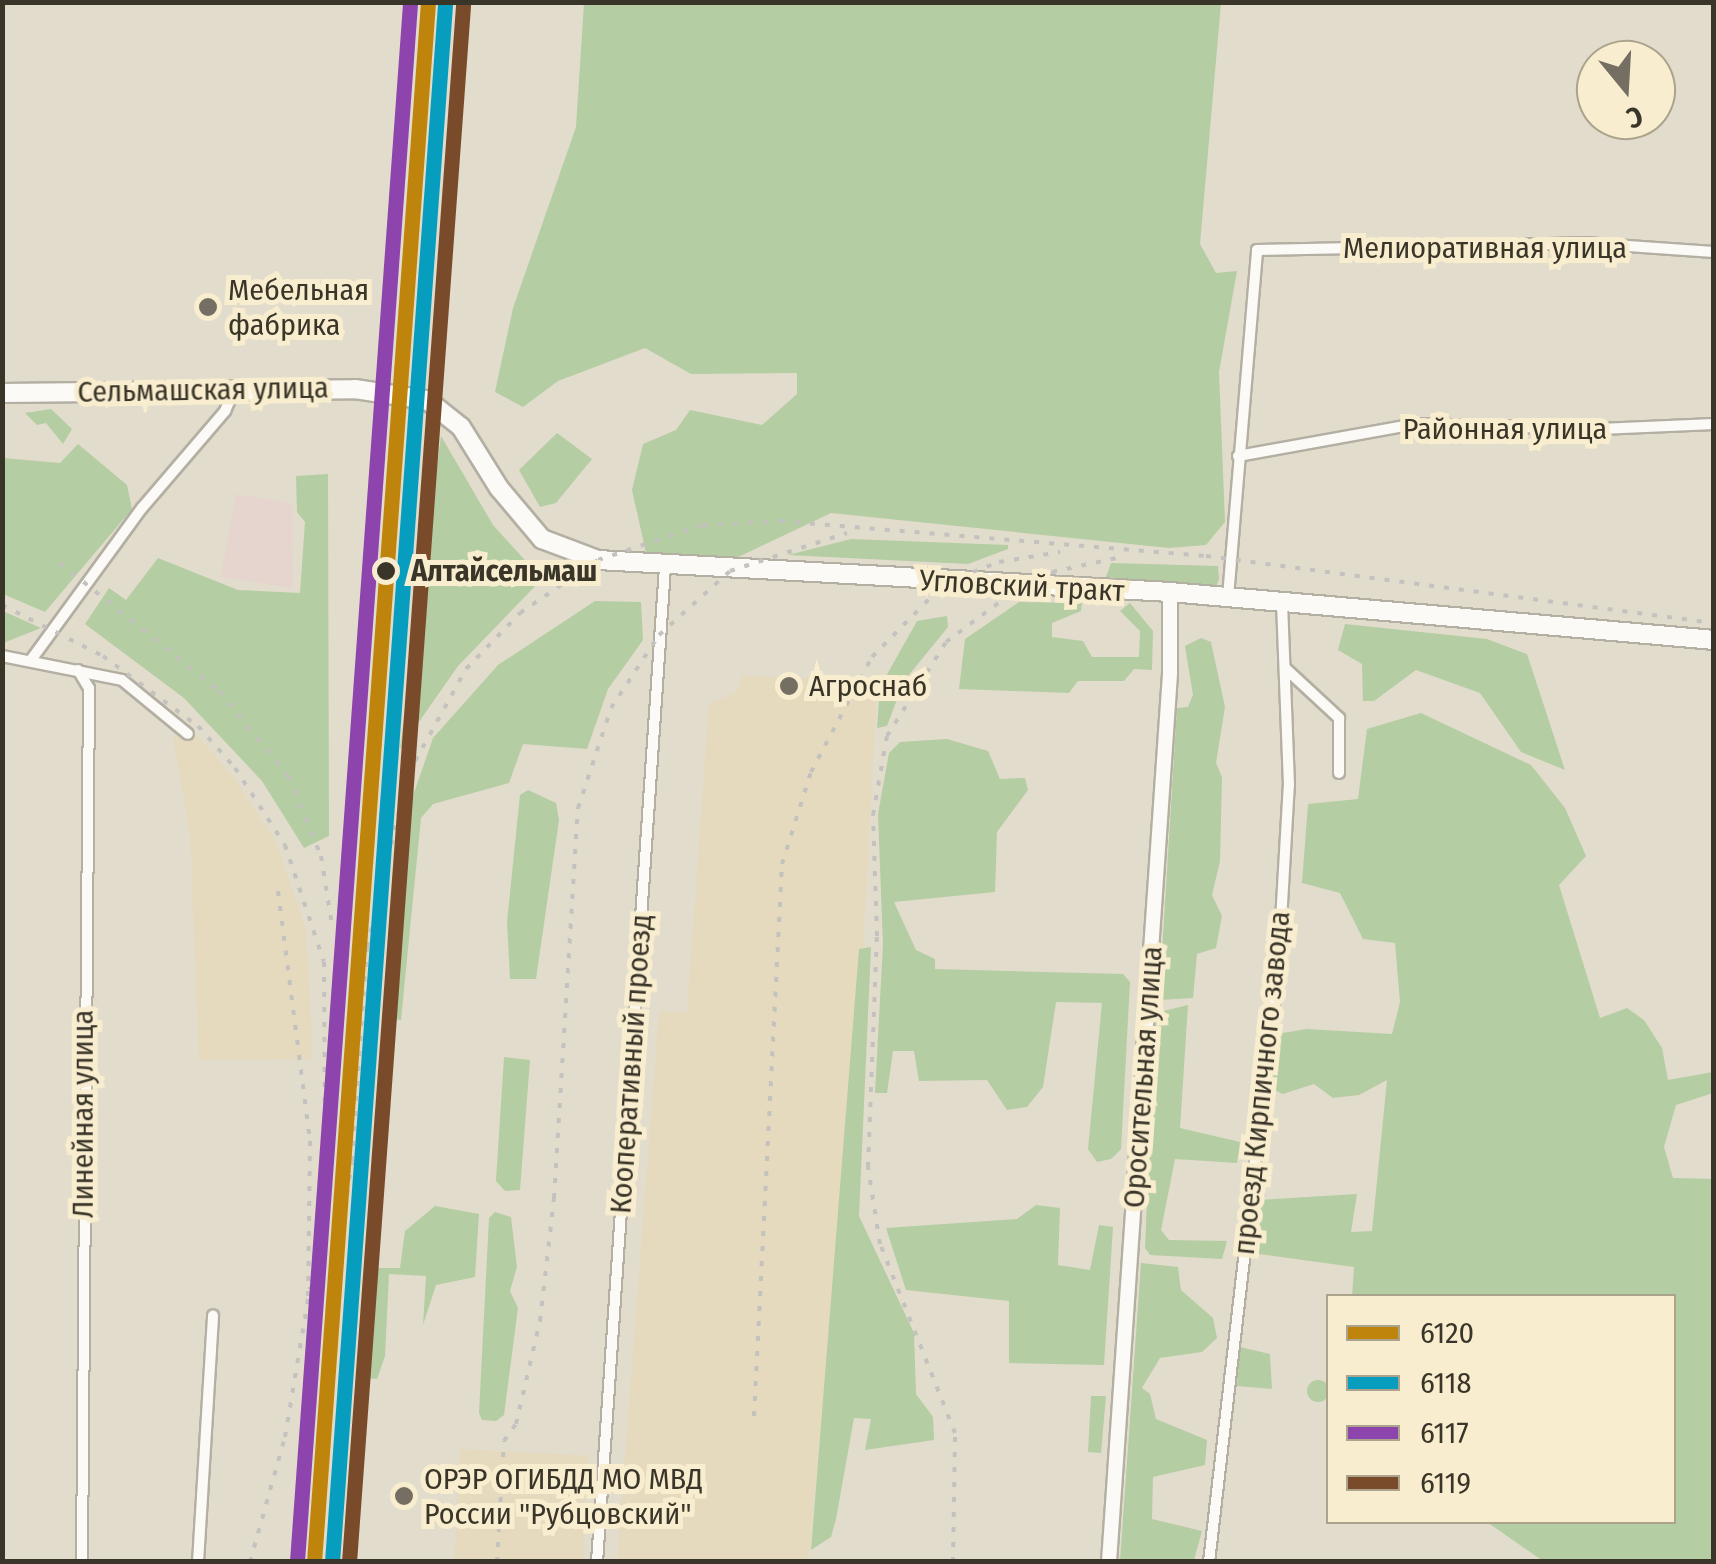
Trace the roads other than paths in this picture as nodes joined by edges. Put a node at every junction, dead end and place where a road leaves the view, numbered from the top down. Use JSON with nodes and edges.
{"nodes":[{"id":1,"x":1714,"y":252,"type":"edge"},
{"id":2,"x":235,"y":388,"type":"junction"},
{"id":3,"x":2,"y":393,"type":"edge"},
{"id":4,"x":402,"y":394,"type":"joint"},
{"id":5,"x":1714,"y":424,"type":"edge"},
{"id":6,"x":1238,"y":456,"type":"junction"},
{"id":7,"x":664,"y":567,"type":"junction"},
{"id":8,"x":1170,"y":592,"type":"junction"},
{"id":9,"x":1212,"y":596,"type":"junction"},
{"id":10,"x":1282,"y":602,"type":"junction"},
{"id":11,"x":1714,"y":640,"type":"edge"},
{"id":12,"x":2,"y":656,"type":"edge"},
{"id":13,"x":31,"y":660,"type":"junction"},
{"id":14,"x":1285,"y":668,"type":"junction"},
{"id":15,"x":78,"y":670,"type":"junction"},
{"id":16,"x":188,"y":734,"type":"dead end"},
{"id":17,"x":1338,"y":773,"type":"dead end"},
{"id":18,"x":213,"y":1315,"type":"dead end"},
{"id":19,"x":82,"y":1562,"type":"edge"},
{"id":20,"x":198,"y":1562,"type":"edge"},
{"id":21,"x":597,"y":1562,"type":"edge"},
{"id":22,"x":1108,"y":1562,"type":"edge"},
{"id":23,"x":1209,"y":1562,"type":"edge"}],
"edges":[{"from":1,"to":6,"type":"street","name":"Мелиоративная улица"},
{"from":2,"to":3,"type":"highway","name":"Сельмашская улица"},
{"from":2,"to":4,"type":"highway","name":"Сельмашская улица"},
{"from":2,"to":13,"type":"street"},
{"from":4,"to":7,"type":"highway","name":"Угловский тракт"},
{"from":5,"to":6,"type":"street","name":"Районная улица"},
{"from":6,"to":9,"type":"street"},
{"from":7,"to":8,"type":"highway","name":"Угловский тракт"},
{"from":7,"to":21,"type":"street","name":"Кооперативный проезд"},
{"from":8,"to":9,"type":"highway","name":"Угловский тракт"},
{"from":8,"to":22,"type":"main road","name":"Оросительная улица"},
{"from":9,"to":10,"type":"highway","name":"Угловский тракт"},
{"from":10,"to":11,"type":"highway","name":"Угловский тракт"},
{"from":10,"to":14,"type":"street","name":"проезд Кирпичного завода"},
{"from":12,"to":13,"type":"street"},
{"from":13,"to":15,"type":"street"},
{"from":14,"to":17,"type":"street"},
{"from":14,"to":23,"type":"street","name":"проезд Кирпичного завода"},
{"from":15,"to":16,"type":"street"},
{"from":15,"to":19,"type":"street","name":"Линейная улица"},
{"from":18,"to":20,"type":"street"}]}
